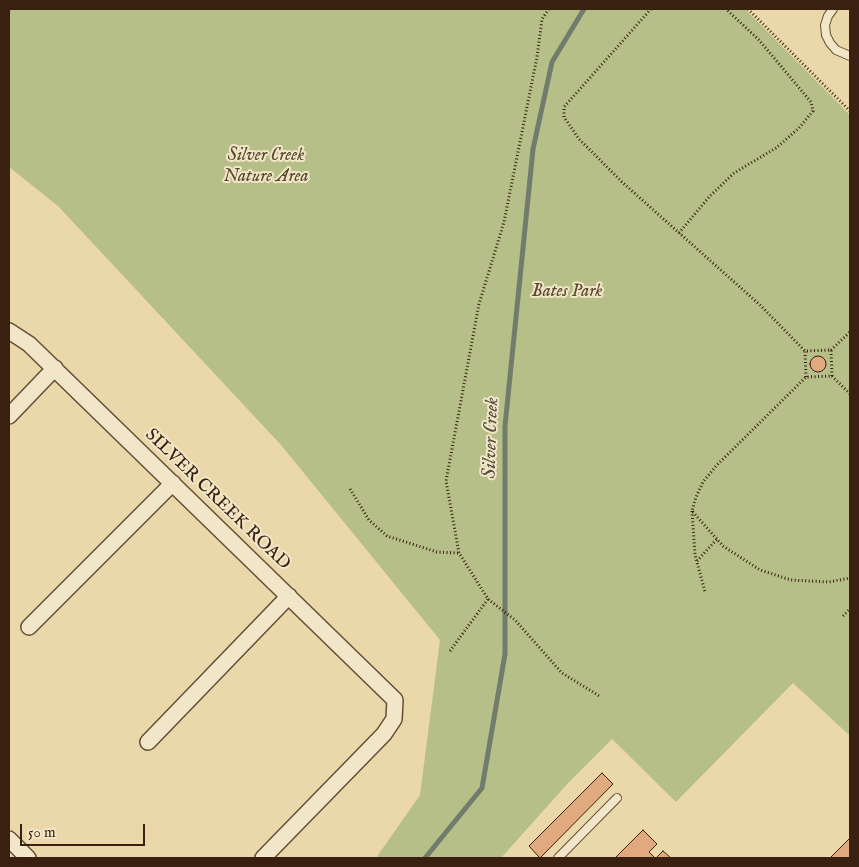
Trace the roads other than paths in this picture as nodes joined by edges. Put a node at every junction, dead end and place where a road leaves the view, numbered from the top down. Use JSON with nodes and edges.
{"nodes":[{"id":1,"x":833,"y":9,"type":"edge"},
{"id":2,"x":850,"y":56,"type":"edge"},
{"id":3,"x":9,"y":331,"type":"edge"},
{"id":4,"x":54,"y":368,"type":"junction"},
{"id":5,"x":9,"y":416,"type":"edge"},
{"id":6,"x":172,"y":483,"type":"junction"},
{"id":7,"x":289,"y":596,"type":"junction"},
{"id":8,"x":29,"y":627,"type":"dead end"},
{"id":9,"x":148,"y":742,"type":"dead end"},
{"id":10,"x":617,"y":798,"type":"dead end"},
{"id":11,"x":9,"y":839,"type":"edge"},
{"id":12,"x":28,"y":858,"type":"edge"},
{"id":13,"x":263,"y":858,"type":"edge"},
{"id":14,"x":558,"y":858,"type":"edge"}],
"edges":[{"from":1,"to":2,"type":"lane"},
{"from":3,"to":4,"type":"street","name":"SILVER CREEK ROAD"},
{"from":4,"to":5,"type":"street"},
{"from":4,"to":6,"type":"street","name":"SILVER CREEK ROAD"},
{"from":6,"to":7,"type":"street","name":"SILVER CREEK ROAD"},
{"from":6,"to":8,"type":"street"},
{"from":7,"to":9,"type":"street"},
{"from":7,"to":13,"type":"street","name":"SILVER CREEK ROAD"},
{"from":10,"to":14,"type":"lane"},
{"from":11,"to":12,"type":"street"}]}
